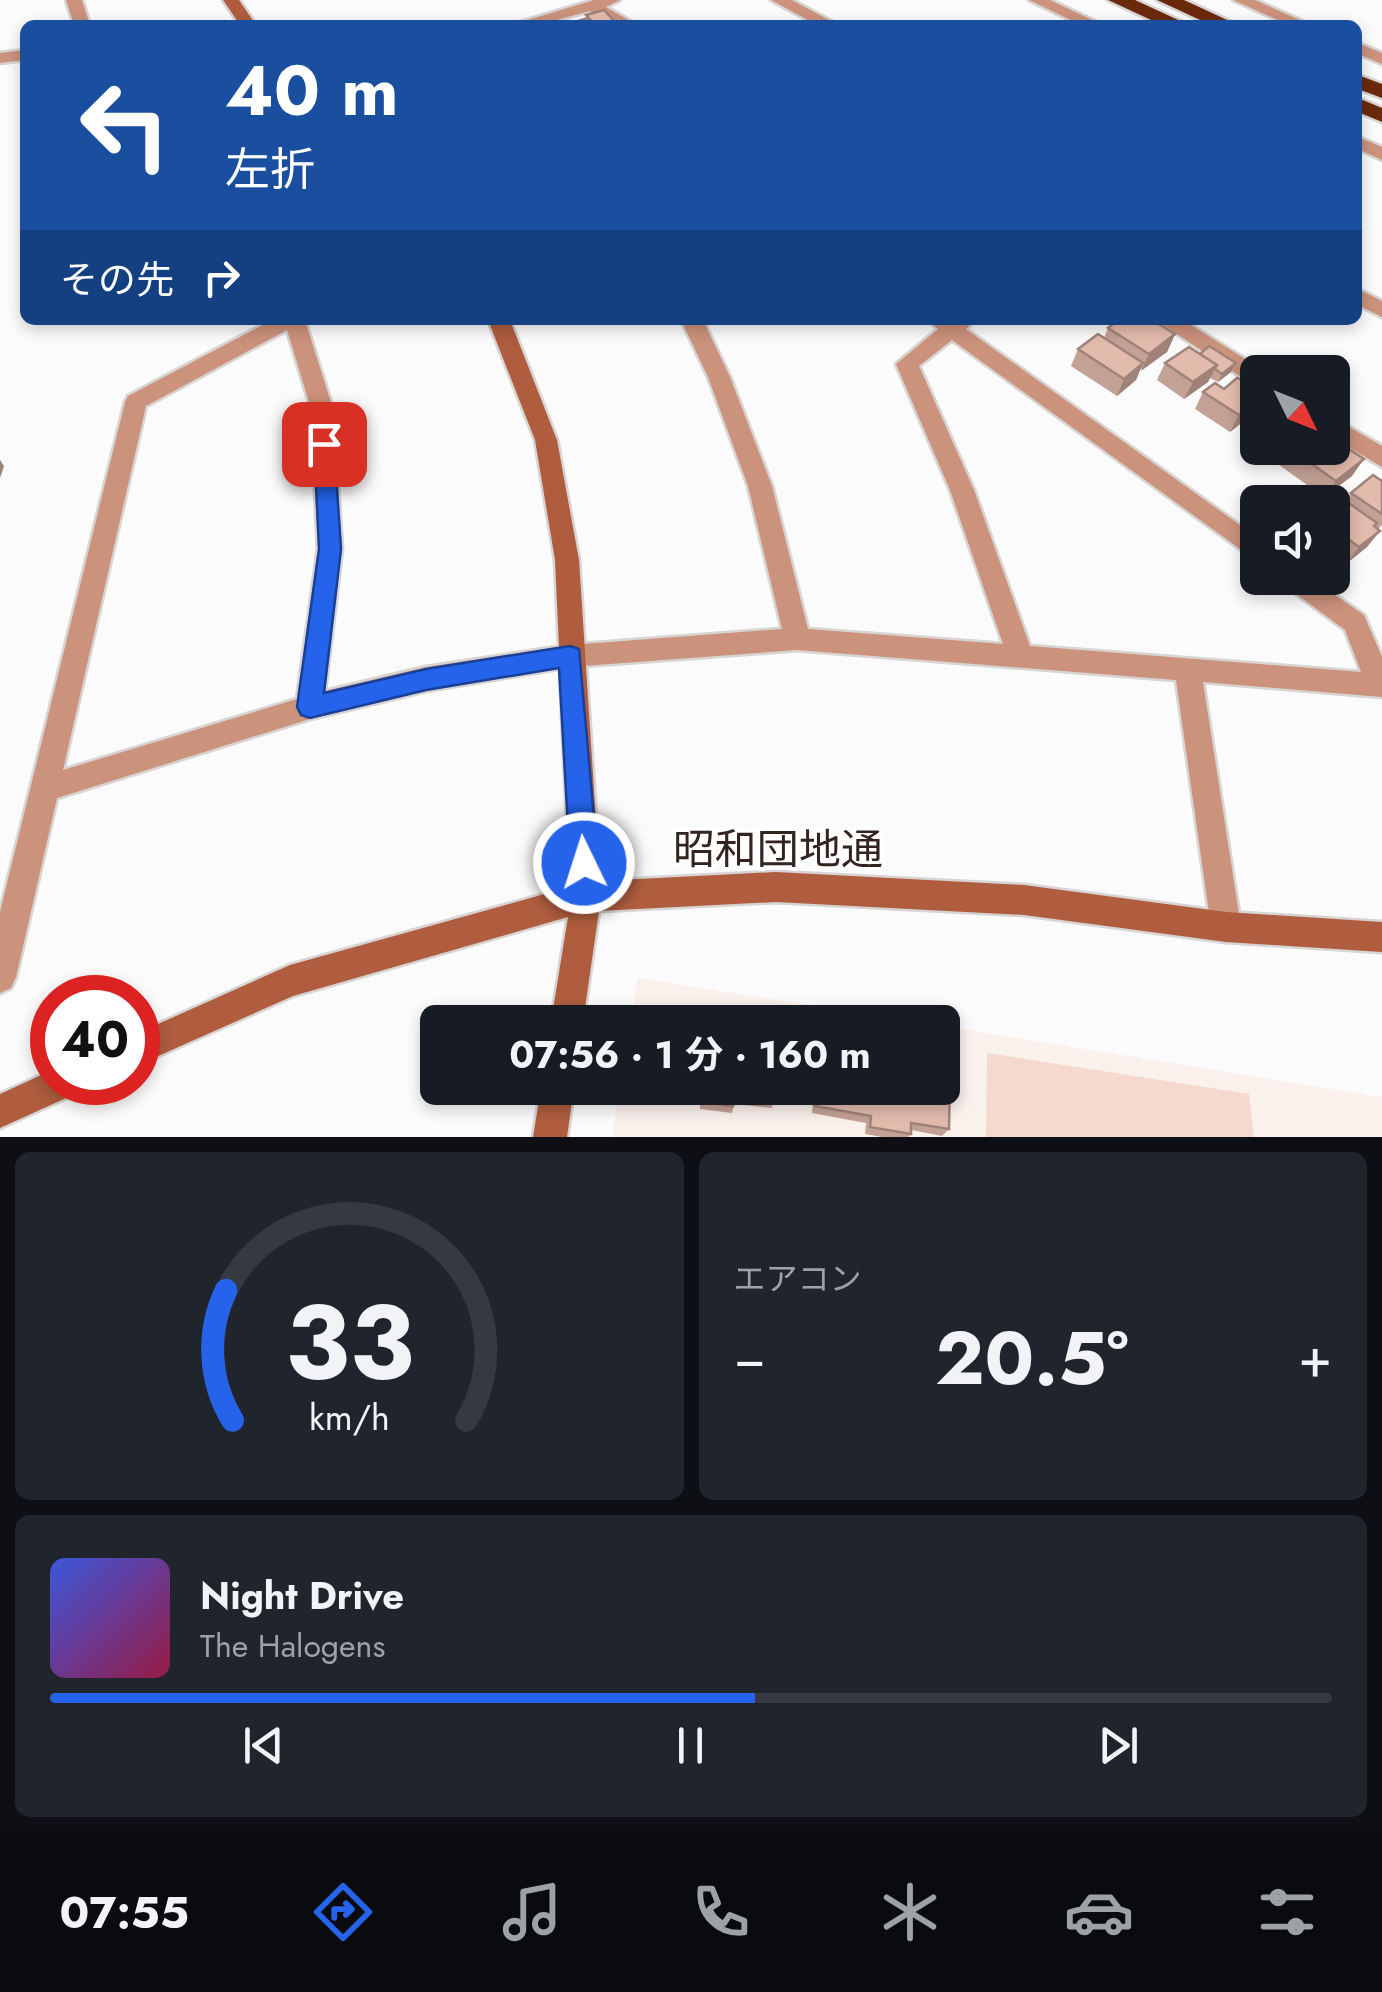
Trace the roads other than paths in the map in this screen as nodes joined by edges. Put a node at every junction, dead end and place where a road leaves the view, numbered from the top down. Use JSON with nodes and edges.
{"nodes":[{"id":1,"x":612,"y":0,"type":"edge"},
{"id":2,"x":779,"y":0,"type":"edge"},
{"id":3,"x":1037,"y":0,"type":"edge"},
{"id":4,"x":1118,"y":0,"type":"edge"},
{"id":5,"x":1167,"y":0,"type":"edge"},
{"id":6,"x":1240,"y":0,"type":"edge"},
{"id":7,"x":591,"y":6,"type":"junction"},
{"id":8,"x":538,"y":20,"type":"edge"},
{"id":9,"x":619,"y":20,"type":"edge"},
{"id":10,"x":820,"y":20,"type":"edge"},
{"id":11,"x":1084,"y":20,"type":"edge"},
{"id":12,"x":1166,"y":20,"type":"edge"},
{"id":13,"x":1216,"y":20,"type":"edge"},
{"id":14,"x":1290,"y":20,"type":"edge"},
{"id":15,"x":282,"y":325,"type":"edge"},
{"id":16,"x":294,"y":325,"type":"edge"},
{"id":17,"x":501,"y":325,"type":"edge"},
{"id":18,"x":694,"y":325,"type":"edge"},
{"id":19,"x":950,"y":325,"type":"edge"},
{"id":20,"x":955,"y":325,"type":"edge"},
{"id":21,"x":1175,"y":325,"type":"edge"},
{"id":22,"x":1240,"y":365,"type":"edge"},
{"id":23,"x":1350,"y":438,"type":"edge"},
{"id":24,"x":1382,"y":458,"type":"edge"},
{"id":25,"x":1240,"y":539,"type":"edge"},
{"id":26,"x":1316,"y":595,"type":"edge"},
{"id":27,"x":797,"y":639,"type":"junction"},
{"id":28,"x":1020,"y":654,"type":"junction"},
{"id":29,"x":570,"y":656,"type":"junction"},
{"id":30,"x":1188,"y":671,"type":"junction"},
{"id":31,"x":1381,"y":684,"type":"edge"},
{"id":32,"x":310,"y":707,"type":"junction"},
{"id":33,"x":43,"y":789,"type":"junction"},
{"id":34,"x":586,"y":897,"type":"junction"},
{"id":35,"x":1226,"y":927,"type":"junction"},
{"id":36,"x":1382,"y":937,"type":"edge"},
{"id":37,"x":0,"y":977,"type":"edge"},
{"id":38,"x":570,"y":1005,"type":"edge"},
{"id":39,"x":160,"y":1039,"type":"edge"},
{"id":40,"x":30,"y":1097,"type":"edge"},
{"id":41,"x":555,"y":1105,"type":"edge"},
{"id":42,"x":0,"y":1110,"type":"edge"},
{"id":43,"x":550,"y":1137,"type":"edge"}],
"edges":[{"from":1,"to":7,"type":"street"},
{"from":2,"to":10,"type":"street"},
{"from":3,"to":11,"type":"street"},
{"from":4,"to":12,"type":"highway"},
{"from":5,"to":13,"type":"highway"},
{"from":6,"to":14,"type":"street"},
{"from":7,"to":8,"type":"street"},
{"from":7,"to":9,"type":"street"},
{"from":15,"to":33,"type":"street"},
{"from":16,"to":32,"type":"street"},
{"from":17,"to":29,"type":"street"},
{"from":18,"to":27,"type":"street"},
{"from":19,"to":28,"type":"street"},
{"from":20,"to":25,"type":"street"},
{"from":21,"to":22,"type":"street"},
{"from":23,"to":24,"type":"street"},
{"from":26,"to":31,"type":"street"},
{"from":27,"to":28,"type":"street"},
{"from":27,"to":29,"type":"street"},
{"from":28,"to":30,"type":"street"},
{"from":29,"to":32,"type":"street"},
{"from":29,"to":34,"type":"street"},
{"from":30,"to":31,"type":"street"},
{"from":30,"to":35,"type":"street"},
{"from":32,"to":33,"type":"street"},
{"from":33,"to":37,"type":"street"},
{"from":34,"to":35,"type":"street","name":"昭和団地通"},
{"from":34,"to":38,"type":"street"},
{"from":34,"to":39,"type":"street","name":"昭和団地通"},
{"from":35,"to":36,"type":"street","name":"昭和団地通"},
{"from":40,"to":42,"type":"street"},
{"from":41,"to":43,"type":"street"}]}
